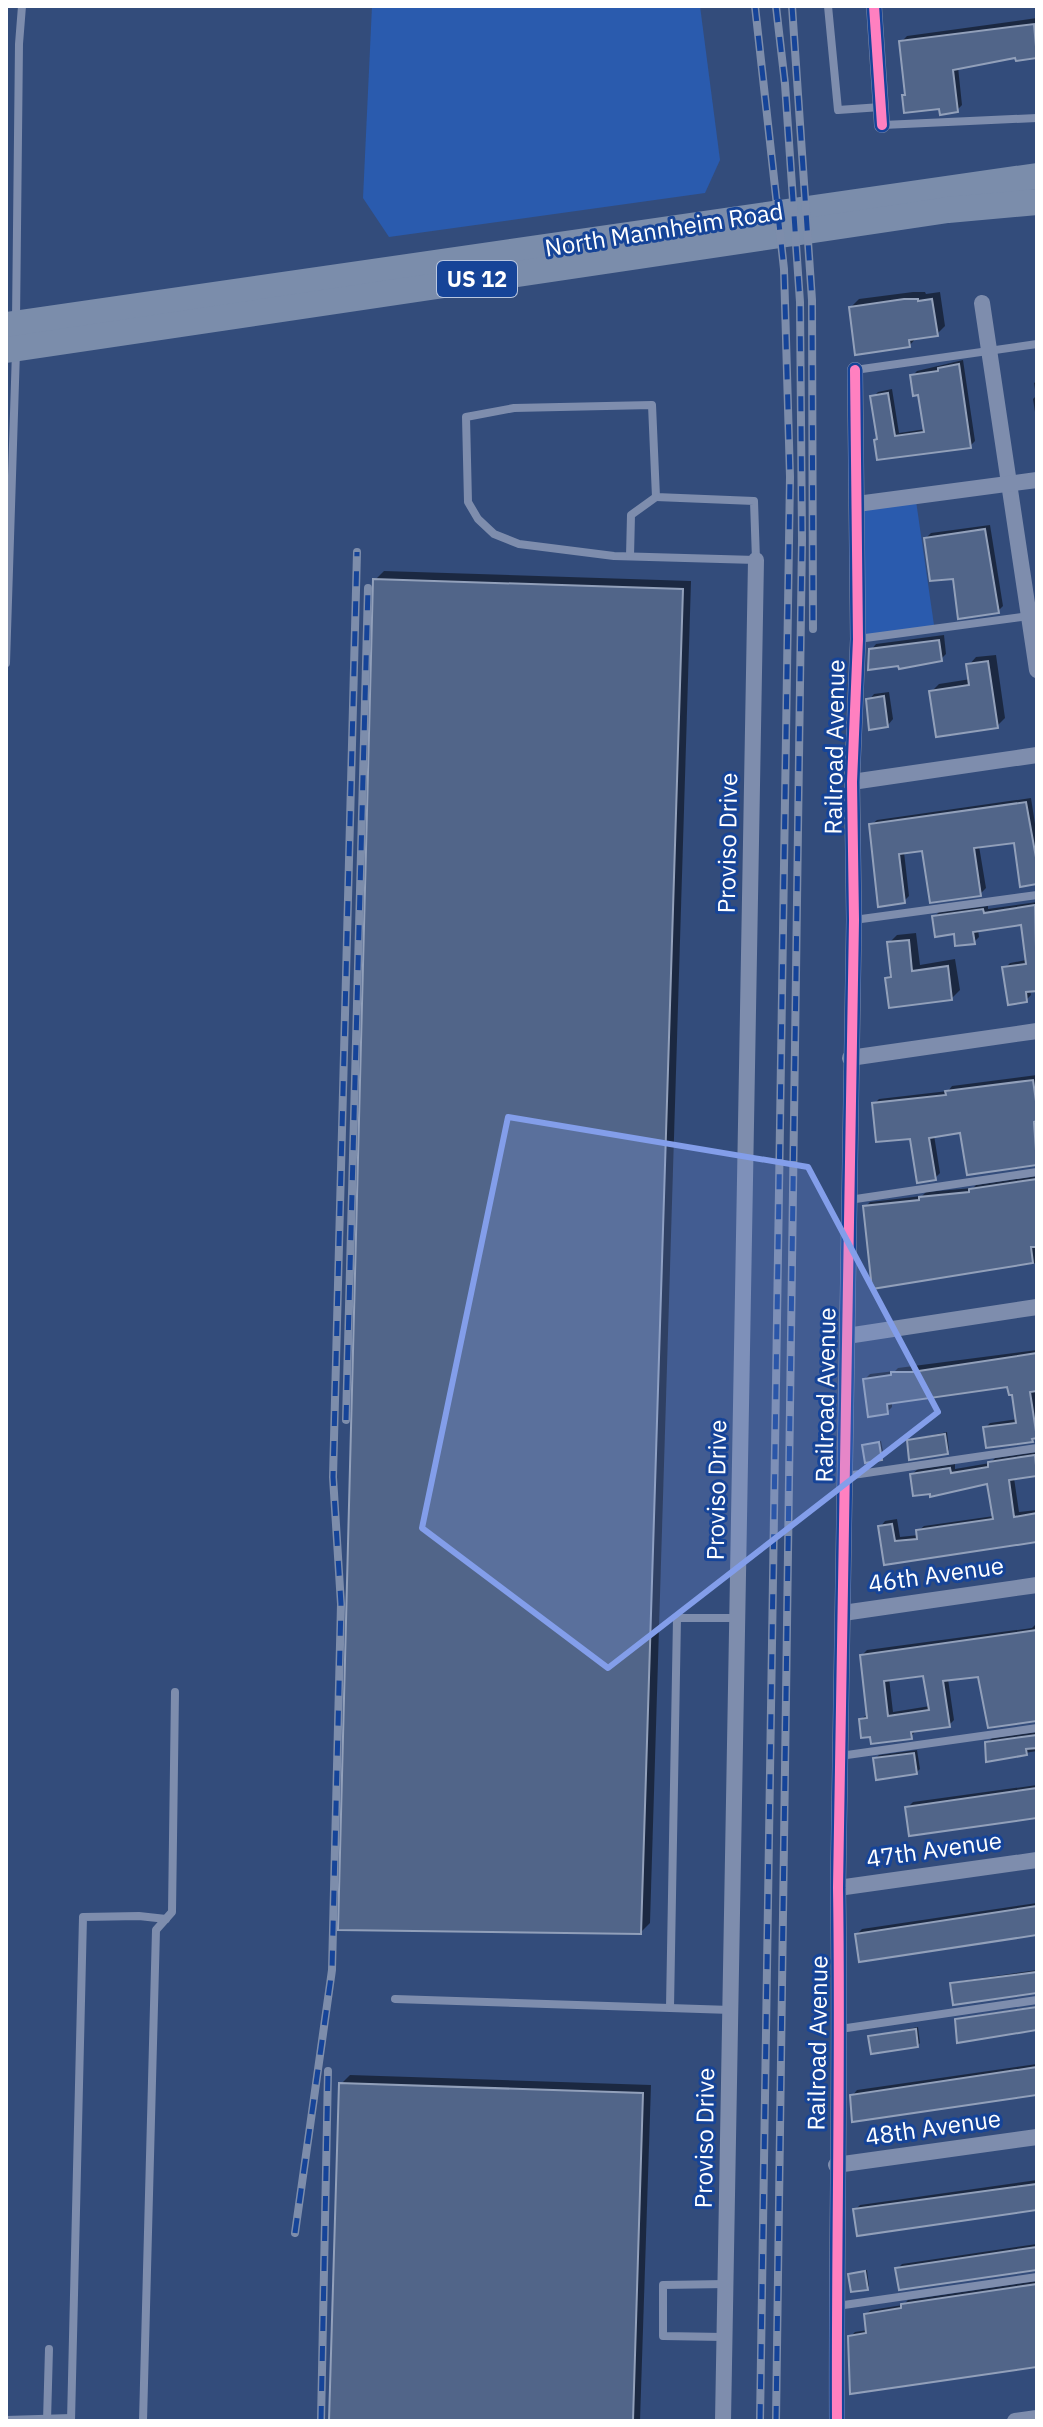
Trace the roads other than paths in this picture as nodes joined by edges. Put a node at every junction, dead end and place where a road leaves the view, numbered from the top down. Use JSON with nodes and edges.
{"nodes":[{"id":1,"x":22,"y":6,"type":"edge"},
{"id":2,"x":828,"y":6,"type":"edge"},
{"id":3,"x":874,"y":6,"type":"edge"},
{"id":4,"x":881,"y":107,"type":"junction"},
{"id":5,"x":1037,"y":118,"type":"edge"},
{"id":6,"x":882,"y":125,"type":"joint"},
{"id":7,"x":1037,"y":176,"type":"edge"},
{"id":8,"x":946,"y":199,"type":"junction"},
{"id":9,"x":1037,"y":202,"type":"edge"},
{"id":10,"x":982,"y":303,"type":"dead end"},
{"id":11,"x":11,"y":337,"type":"edge"},
{"id":12,"x":1037,"y":344,"type":"edge"},
{"id":13,"x":989,"y":351,"type":"junction"},
{"id":14,"x":855,"y":370,"type":"joint"},
{"id":15,"x":1037,"y":480,"type":"edge"},
{"id":16,"x":1009,"y":484,"type":"junction"},
{"id":17,"x":656,"y":497,"type":"junction"},
{"id":18,"x":857,"y":504,"type":"junction"},
{"id":19,"x":630,"y":556,"type":"junction"},
{"id":20,"x":756,"y":560,"type":"junction"},
{"id":21,"x":1033,"y":615,"type":"edge"},
{"id":22,"x":858,"y":639,"type":"junction"},
{"id":23,"x":6,"y":663,"type":"edge"},
{"id":24,"x":1037,"y":670,"type":"edge"},
{"id":25,"x":1037,"y":755,"type":"edge"},
{"id":26,"x":852,"y":782,"type":"junction"},
{"id":27,"x":1037,"y":895,"type":"edge"},
{"id":28,"x":854,"y":920,"type":"junction"},
{"id":29,"x":1037,"y":1031,"type":"edge"},
{"id":30,"x":850,"y":1058,"type":"junction"},
{"id":31,"x":1037,"y":1172,"type":"edge"},
{"id":32,"x":848,"y":1200,"type":"junction"},
{"id":33,"x":1037,"y":1307,"type":"edge"},
{"id":34,"x":847,"y":1336,"type":"junction"},
{"id":35,"x":1037,"y":1448,"type":"edge"},
{"id":36,"x":845,"y":1476,"type":"junction"},
{"id":37,"x":1037,"y":1585,"type":"edge"},
{"id":38,"x":843,"y":1613,"type":"junction"},
{"id":39,"x":739,"y":1618,"type":"junction"},
{"id":40,"x":175,"y":1692,"type":"dead end"},
{"id":41,"x":1037,"y":1728,"type":"edge"},
{"id":42,"x":840,"y":1756,"type":"junction"},
{"id":43,"x":1037,"y":1860,"type":"edge"},
{"id":44,"x":838,"y":1888,"type":"junction"},
{"id":45,"x":166,"y":1919,"type":"junction"},
{"id":46,"x":395,"y":1999,"type":"dead end"},
{"id":47,"x":1037,"y":2000,"type":"edge"},
{"id":48,"x":670,"y":2007,"type":"junction"},
{"id":49,"x":732,"y":2010,"type":"junction"},
{"id":50,"x":840,"y":2029,"type":"junction"},
{"id":51,"x":1037,"y":2137,"type":"edge"},
{"id":52,"x":836,"y":2165,"type":"junction"},
{"id":53,"x":1037,"y":2277,"type":"edge"},
{"id":54,"x":726,"y":2284,"type":"junction"},
{"id":55,"x":837,"y":2306,"type":"junction"},
{"id":56,"x":725,"y":2337,"type":"junction"},
{"id":57,"x":49,"y":2349,"type":"dead end"},
{"id":58,"x":1037,"y":2418,"type":"edge"},
{"id":59,"x":6,"y":2420,"type":"edge"},
{"id":60,"x":47,"y":2420,"type":"edge"},
{"id":61,"x":71,"y":2420,"type":"edge"},
{"id":62,"x":143,"y":2421,"type":"edge"},
{"id":63,"x":723,"y":2421,"type":"edge"},
{"id":64,"x":837,"y":2421,"type":"edge"},
{"id":65,"x":1015,"y":2421,"type":"edge"}],
"edges":[{"from":1,"to":11,"type":"lane"},
{"from":2,"to":4,"type":"lane"},
{"from":3,"to":4,"type":"street"},
{"from":4,"to":6,"type":"street"},
{"from":5,"to":6,"type":"lane"},
{"from":7,"to":8,"type":"main road","name":"North Mannheim Road","number":"US 12"},
{"from":8,"to":9,"type":"main road","name":"North Mannheim Road","number":"US 12"},
{"from":8,"to":11,"type":"main road","name":"North Mannheim Road","number":"US 12"},
{"from":10,"to":13,"type":"street"},
{"from":11,"to":23,"type":"lane"},
{"from":12,"to":13,"type":"lane"},
{"from":13,"to":14,"type":"lane"},
{"from":13,"to":16,"type":"street"},
{"from":14,"to":18,"type":"street","name":"Railroad Avenue"},
{"from":15,"to":16,"type":"street"},
{"from":16,"to":18,"type":"street"},
{"from":16,"to":21,"type":"street"},
{"from":17,"to":19,"type":"lane"},
{"from":17,"to":19,"type":"lane"},
{"from":17,"to":20,"type":"lane"},
{"from":18,"to":22,"type":"street","name":"Railroad Avenue"},
{"from":19,"to":20,"type":"lane"},
{"from":20,"to":39,"type":"street","name":"Proviso Drive"},
{"from":21,"to":22,"type":"lane"},
{"from":21,"to":24,"type":"street"},
{"from":22,"to":26,"type":"street","name":"Railroad Avenue"},
{"from":25,"to":26,"type":"street"},
{"from":26,"to":28,"type":"street","name":"Railroad Avenue"},
{"from":27,"to":28,"type":"lane"},
{"from":28,"to":30,"type":"street","name":"Railroad Avenue"},
{"from":29,"to":30,"type":"street"},
{"from":30,"to":32,"type":"street","name":"Railroad Avenue"},
{"from":31,"to":32,"type":"lane"},
{"from":32,"to":34,"type":"street","name":"Railroad Avenue"},
{"from":33,"to":34,"type":"street"},
{"from":34,"to":36,"type":"street","name":"Railroad Avenue"},
{"from":35,"to":36,"type":"lane"},
{"from":36,"to":38,"type":"street","name":"Railroad Avenue"},
{"from":37,"to":38,"type":"street","name":"46th Avenue"},
{"from":38,"to":42,"type":"street","name":"Railroad Avenue"},
{"from":39,"to":48,"type":"lane"},
{"from":39,"to":49,"type":"street","name":"Proviso Drive"},
{"from":40,"to":45,"type":"lane"},
{"from":41,"to":42,"type":"lane"},
{"from":42,"to":44,"type":"street","name":"Railroad Avenue"},
{"from":43,"to":44,"type":"street","name":"47th Avenue"},
{"from":44,"to":50,"type":"street","name":"Railroad Avenue"},
{"from":45,"to":61,"type":"lane"},
{"from":45,"to":62,"type":"lane"},
{"from":46,"to":48,"type":"lane"},
{"from":47,"to":50,"type":"lane"},
{"from":48,"to":49,"type":"lane"},
{"from":49,"to":54,"type":"street","name":"Proviso Drive"},
{"from":50,"to":52,"type":"street","name":"Railroad Avenue"},
{"from":51,"to":52,"type":"street","name":"48th Avenue"},
{"from":52,"to":55,"type":"street","name":"Railroad Avenue"},
{"from":53,"to":55,"type":"lane"},
{"from":54,"to":56,"type":"street","name":"Proviso Drive"},
{"from":54,"to":56,"type":"lane"},
{"from":55,"to":64,"type":"street","name":"Railroad Avenue"},
{"from":56,"to":63,"type":"street","name":"Proviso Drive"},
{"from":57,"to":60,"type":"lane"},
{"from":58,"to":65,"type":"street"},
{"from":59,"to":60,"type":"lane"},
{"from":60,"to":61,"type":"lane"}]}
